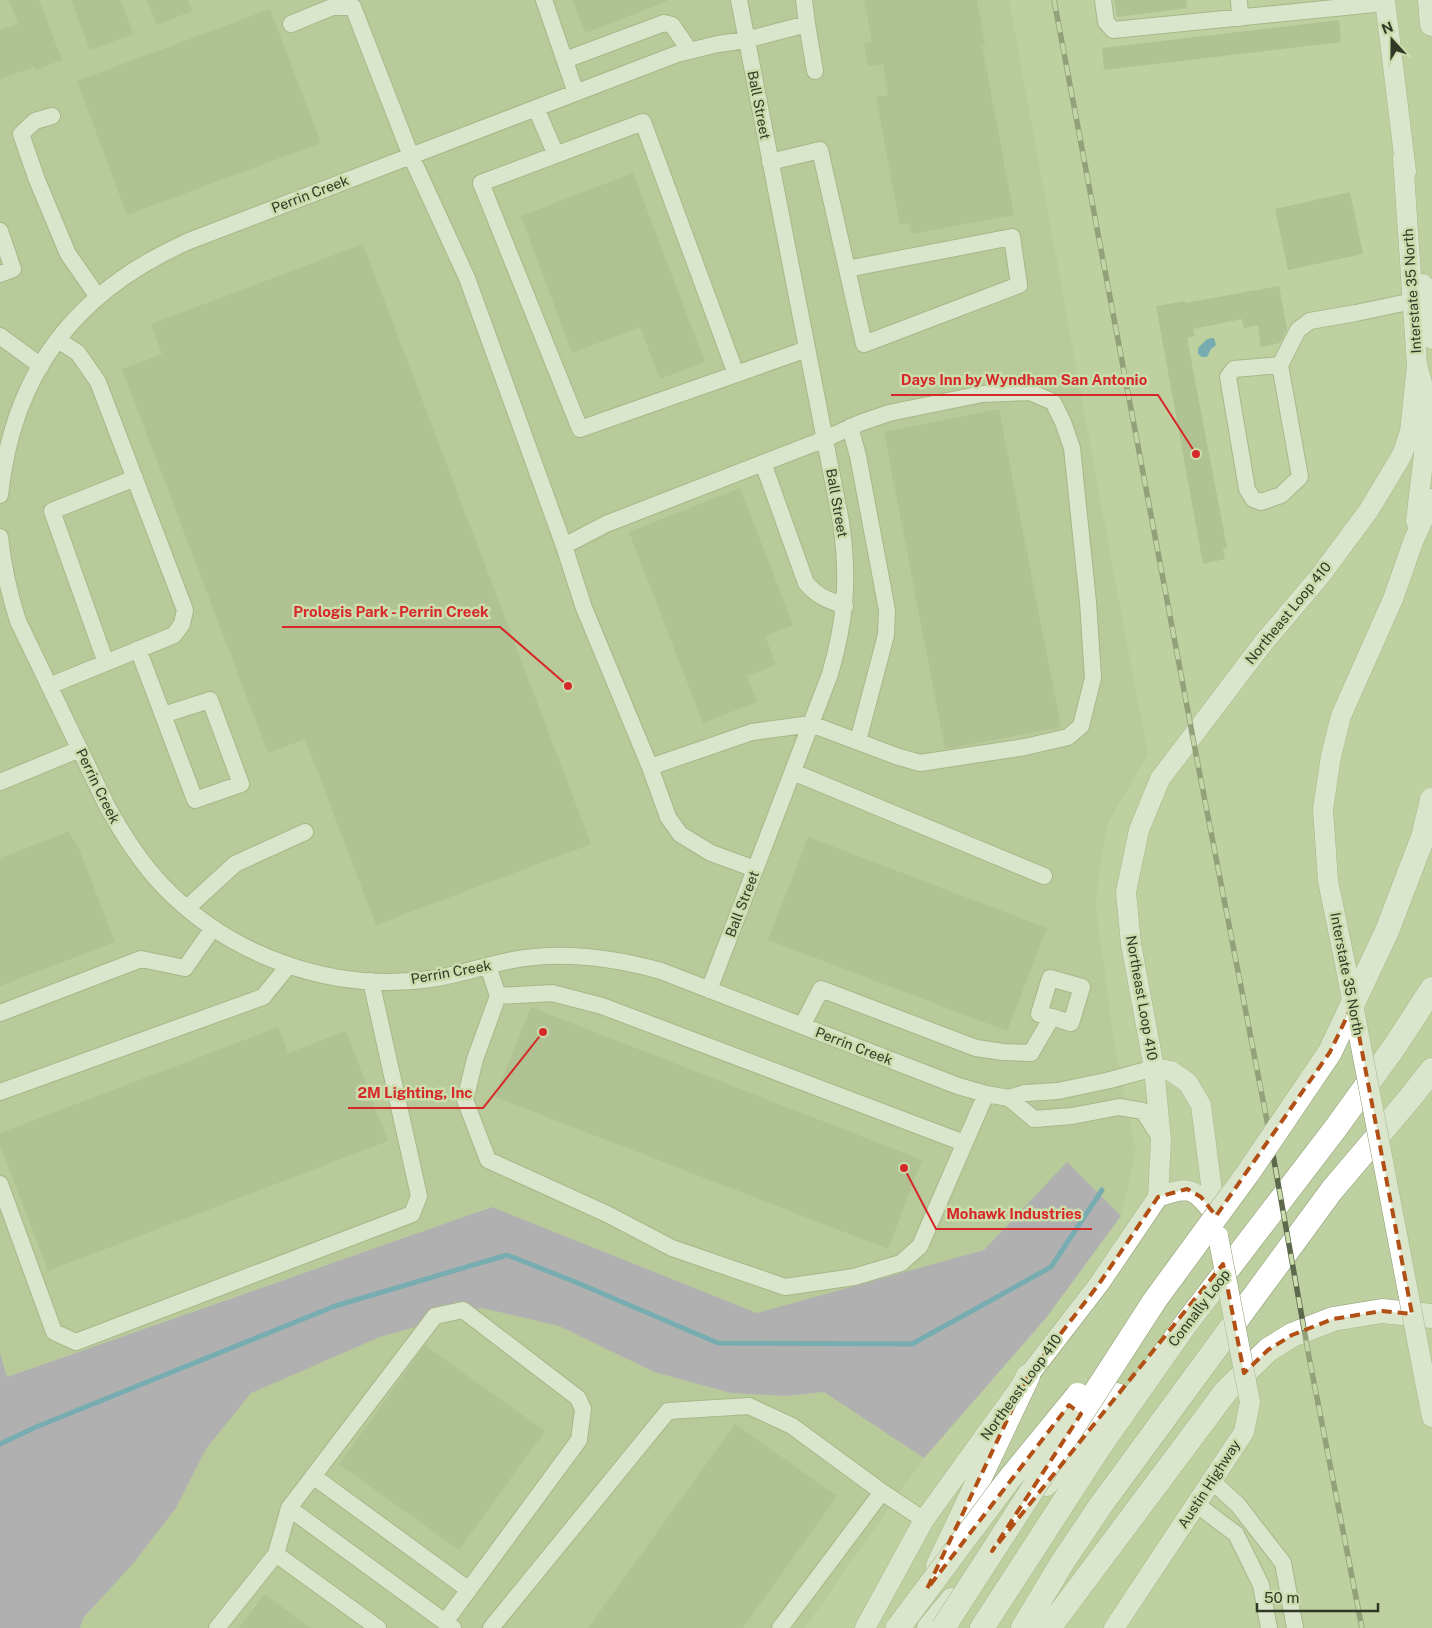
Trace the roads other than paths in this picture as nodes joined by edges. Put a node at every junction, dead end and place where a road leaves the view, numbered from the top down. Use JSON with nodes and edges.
{"nodes":[{"id":1,"x":544,"y":0,"type":"edge"},
{"id":2,"x":739,"y":0,"type":"edge"},
{"id":3,"x":804,"y":0,"type":"edge"},
{"id":4,"x":1102,"y":0,"type":"edge"},
{"id":5,"x":1239,"y":0,"type":"edge"},
{"id":6,"x":1430,"y":0,"type":"edge"},
{"id":7,"x":1385,"y":2,"type":"edge"},
{"id":8,"x":1240,"y":18,"type":"junction"},
{"id":9,"x":291,"y":24,"type":"dead end"},
{"id":10,"x":807,"y":24,"type":"junction"},
{"id":11,"x":1432,"y":24,"type":"edge"},
{"id":12,"x":746,"y":40,"type":"junction"},
{"id":13,"x":690,"y":51,"type":"junction"},
{"id":14,"x":565,"y":60,"type":"junction"},
{"id":15,"x":815,"y":70,"type":"dead end"},
{"id":16,"x":576,"y":93,"type":"junction"},
{"id":17,"x":536,"y":108,"type":"junction"},
{"id":18,"x":52,"y":116,"type":"dead end"},
{"id":19,"x":556,"y":155,"type":"junction"},
{"id":20,"x":411,"y":156,"type":"junction"},
{"id":21,"x":1404,"y":158,"type":"junction"},
{"id":22,"x":770,"y":162,"type":"junction"},
{"id":23,"x":0,"y":231,"type":"edge"},
{"id":24,"x":847,"y":269,"type":"junction"},
{"id":25,"x":0,"y":274,"type":"edge"},
{"id":26,"x":98,"y":296,"type":"junction"},
{"id":27,"x":1413,"y":301,"type":"junction"},
{"id":28,"x":0,"y":336,"type":"edge"},
{"id":29,"x":1432,"y":339,"type":"edge"},
{"id":30,"x":58,"y":340,"type":"junction"},
{"id":31,"x":807,"y":349,"type":"junction"},
{"id":32,"x":1417,"y":364,"type":"junction"},
{"id":33,"x":1280,"y":365,"type":"junction"},
{"id":34,"x":41,"y":366,"type":"junction"},
{"id":35,"x":736,"y":374,"type":"junction"},
{"id":36,"x":850,"y":428,"type":"junction"},
{"id":37,"x":825,"y":440,"type":"junction"},
{"id":38,"x":763,"y":463,"type":"junction"},
{"id":39,"x":135,"y":478,"type":"junction"},
{"id":40,"x":0,"y":495,"type":"edge"},
{"id":41,"x":1432,"y":499,"type":"edge"},
{"id":42,"x":0,"y":537,"type":"edge"},
{"id":43,"x":1413,"y":542,"type":"junction"},
{"id":44,"x":564,"y":546,"type":"junction"},
{"id":45,"x":1,"y":561,"type":"edge"},
{"id":46,"x":845,"y":606,"type":"junction"},
{"id":47,"x":138,"y":649,"type":"junction"},
{"id":48,"x":106,"y":663,"type":"junction"},
{"id":49,"x":49,"y":686,"type":"junction"},
{"id":50,"x":163,"y":715,"type":"junction"},
{"id":51,"x":811,"y":724,"type":"junction"},
{"id":52,"x":858,"y":741,"type":"junction"},
{"id":53,"x":80,"y":749,"type":"junction"},
{"id":54,"x":650,"y":767,"type":"junction"},
{"id":55,"x":792,"y":772,"type":"junction"},
{"id":56,"x":0,"y":782,"type":"edge"},
{"id":57,"x":1432,"y":800,"type":"edge"},
{"id":58,"x":305,"y":832,"type":"dead end"},
{"id":59,"x":755,"y":869,"type":"junction"},
{"id":60,"x":1044,"y":876,"type":"dead end"},
{"id":61,"x":187,"y":908,"type":"junction"},
{"id":62,"x":213,"y":928,"type":"junction"},
{"id":63,"x":289,"y":965,"type":"junction"},
{"id":64,"x":488,"y":966,"type":"junction"},
{"id":65,"x":371,"y":981,"type":"junction"},
{"id":66,"x":709,"y":990,"type":"junction"},
{"id":67,"x":1430,"y":991,"type":"edge"},
{"id":68,"x":498,"y":996,"type":"junction"},
{"id":69,"x":0,"y":1013,"type":"edge"},
{"id":70,"x":1052,"y":1017,"type":"dead end"},
{"id":71,"x":802,"y":1026,"type":"junction"},
{"id":72,"x":1154,"y":1068,"type":"junction"},
{"id":73,"x":1432,"y":1070,"type":"edge"},
{"id":74,"x":0,"y":1092,"type":"edge"},
{"id":75,"x":986,"y":1094,"type":"junction"},
{"id":76,"x":1009,"y":1098,"type":"junction"},
{"id":77,"x":1336,"y":1129,"type":"junction"},
{"id":78,"x":1161,"y":1140,"type":"junction"},
{"id":79,"x":964,"y":1144,"type":"junction"},
{"id":80,"x":0,"y":1184,"type":"edge"},
{"id":81,"x":1158,"y":1197,"type":"junction"},
{"id":82,"x":1215,"y":1215,"type":"junction"},
{"id":83,"x":1155,"y":1300,"type":"junction"},
{"id":84,"x":1432,"y":1316,"type":"edge"},
{"id":85,"x":1028,"y":1376,"type":"junction"},
{"id":86,"x":1432,"y":1417,"type":"edge"},
{"id":87,"x":313,"y":1476,"type":"junction"},
{"id":88,"x":1212,"y":1481,"type":"junction"},
{"id":89,"x":882,"y":1492,"type":"junction"},
{"id":90,"x":1196,"y":1504,"type":"junction"},
{"id":91,"x":288,"y":1508,"type":"junction"},
{"id":92,"x":924,"y":1520,"type":"junction"},
{"id":93,"x":276,"y":1554,"type":"junction"},
{"id":94,"x":469,"y":1590,"type":"junction"},
{"id":95,"x":449,"y":1625,"type":"edge"},
{"id":96,"x":217,"y":1628,"type":"edge"},
{"id":97,"x":378,"y":1628,"type":"edge"},
{"id":98,"x":491,"y":1628,"type":"edge"},
{"id":99,"x":780,"y":1628,"type":"edge"},
{"id":100,"x":865,"y":1628,"type":"edge"},
{"id":101,"x":898,"y":1628,"type":"edge"},
{"id":102,"x":908,"y":1628,"type":"edge"},
{"id":103,"x":929,"y":1628,"type":"edge"},
{"id":104,"x":943,"y":1628,"type":"edge"},
{"id":105,"x":982,"y":1628,"type":"edge"},
{"id":106,"x":1023,"y":1628,"type":"edge"},
{"id":107,"x":1049,"y":1628,"type":"edge"},
{"id":108,"x":1114,"y":1628,"type":"edge"},
{"id":109,"x":1269,"y":1628,"type":"edge"},
{"id":110,"x":1295,"y":1628,"type":"edge"}],
"edges":[{"from":1,"to":14,"type":"street"},
{"from":2,"to":12,"type":"street","name":"Ball Street"},
{"from":3,"to":10,"type":"street"},
{"from":4,"to":8,"type":"street"},
{"from":5,"to":8,"type":"street"},
{"from":6,"to":11,"type":"highway"},
{"from":7,"to":8,"type":"street"},
{"from":7,"to":21,"type":"main road","name":"Interstate 35 North"},
{"from":9,"to":20,"type":"street"},
{"from":10,"to":12,"type":"street","name":"Perrin Creek"},
{"from":10,"to":15,"type":"street"},
{"from":12,"to":13,"type":"street","name":"Perrin Creek"},
{"from":12,"to":22,"type":"street","name":"Ball Street"},
{"from":13,"to":14,"type":"street"},
{"from":13,"to":16,"type":"street","name":"Perrin Creek"},
{"from":14,"to":16,"type":"street"},
{"from":16,"to":17,"type":"street","name":"Perrin Creek"},
{"from":17,"to":19,"type":"street"},
{"from":17,"to":20,"type":"street","name":"Perrin Creek"},
{"from":18,"to":26,"type":"street"},
{"from":19,"to":35,"type":"street"},
{"from":19,"to":35,"type":"street"},
{"from":20,"to":26,"type":"street","name":"Perrin Creek"},
{"from":20,"to":44,"type":"street"},
{"from":21,"to":27,"type":"main road","name":"Interstate 35 North"},
{"from":21,"to":29,"type":"main road","name":"Interstate 35 North"},
{"from":22,"to":24,"type":"street"},
{"from":22,"to":31,"type":"street","name":"Ball Street"},
{"from":23,"to":25,"type":"street"},
{"from":24,"to":24,"type":"street"},
{"from":26,"to":30,"type":"street","name":"Perrin Creek"},
{"from":27,"to":32,"type":"main road","name":"Interstate 35 North"},
{"from":27,"to":33,"type":"street"},
{"from":28,"to":34,"type":"street"},
{"from":30,"to":34,"type":"street","name":"Perrin Creek"},
{"from":30,"to":39,"type":"street"},
{"from":31,"to":35,"type":"street"},
{"from":31,"to":37,"type":"street","name":"Ball Street"},
{"from":32,"to":43,"type":"main road","name":"Interstate 35 North"},
{"from":32,"to":72,"type":"main road","name":"Northeast Loop 410"},
{"from":33,"to":33,"type":"street"},
{"from":34,"to":40,"type":"street","name":"Perrin Creek"},
{"from":36,"to":37,"type":"street"},
{"from":36,"to":52,"type":"street"},
{"from":36,"to":52,"type":"street"},
{"from":37,"to":38,"type":"street"},
{"from":37,"to":46,"type":"street","name":"Ball Street"},
{"from":38,"to":44,"type":"street"},
{"from":38,"to":46,"type":"street"},
{"from":39,"to":47,"type":"street"},
{"from":39,"to":48,"type":"street"},
{"from":41,"to":43,"type":"main road","name":"Interstate 35 North"},
{"from":42,"to":45,"type":"street","name":"Perrin Creek"},
{"from":43,"to":86,"type":"main road","name":"Interstate 35 North","bridge":true},
{"from":44,"to":54,"type":"street"},
{"from":45,"to":49,"type":"street","name":"Perrin Creek"},
{"from":46,"to":51,"type":"street","name":"Ball Street"},
{"from":47,"to":48,"type":"street"},
{"from":47,"to":50,"type":"street"},
{"from":48,"to":49,"type":"street"},
{"from":49,"to":53,"type":"street","name":"Perrin Creek"},
{"from":50,"to":50,"type":"street"},
{"from":51,"to":52,"type":"street"},
{"from":51,"to":54,"type":"street"},
{"from":51,"to":55,"type":"street","name":"Ball Street"},
{"from":53,"to":56,"type":"street"},
{"from":53,"to":61,"type":"street","name":"Perrin Creek"},
{"from":54,"to":59,"type":"street"},
{"from":55,"to":59,"type":"street","name":"Ball Street"},
{"from":55,"to":60,"type":"street"},
{"from":57,"to":83,"type":"highway","bridge":true},
{"from":58,"to":61,"type":"street"},
{"from":59,"to":66,"type":"street","name":"Ball Street"},
{"from":61,"to":62,"type":"street","name":"Perrin Creek"},
{"from":62,"to":63,"type":"street","name":"Perrin Creek"},
{"from":62,"to":69,"type":"street"},
{"from":63,"to":65,"type":"street","name":"Perrin Creek"},
{"from":63,"to":74,"type":"street"},
{"from":64,"to":65,"type":"street","name":"Perrin Creek"},
{"from":64,"to":66,"type":"street","name":"Perrin Creek"},
{"from":64,"to":68,"type":"street"},
{"from":65,"to":80,"type":"street"},
{"from":66,"to":71,"type":"street","name":"Perrin Creek"},
{"from":67,"to":77,"type":"highway","name":"Connally Loop"},
{"from":68,"to":79,"type":"street"},
{"from":68,"to":79,"type":"street"},
{"from":70,"to":71,"type":"street"},
{"from":71,"to":75,"type":"street","name":"Perrin Creek"},
{"from":72,"to":76,"type":"street","name":"Perrin Creek"},
{"from":72,"to":78,"type":"main road","name":"Northeast Loop 410"},
{"from":72,"to":82,"type":"main road","name":"Austin Highway"},
{"from":73,"to":106,"type":"highway"},
{"from":75,"to":76,"type":"street","name":"Perrin Creek"},
{"from":75,"to":79,"type":"street"},
{"from":76,"to":78,"type":"street"},
{"from":77,"to":103,"type":"highway"},
{"from":77,"to":105,"type":"highway","name":"Connally Loop"},
{"from":78,"to":81,"type":"main road","name":"Northeast Loop 410"},
{"from":81,"to":82,"type":"main road"},
{"from":81,"to":85,"type":"main road","name":"Northeast Loop 410"},
{"from":82,"to":88,"type":"main road","name":"Austin Highway","bridge":true},
{"from":83,"to":101,"type":"highway","bridge":true},
{"from":83,"to":104,"type":"highway","bridge":true},
{"from":84,"to":107,"type":"highway"},
{"from":85,"to":92,"type":"main road","name":"Northeast Loop 410"},
{"from":85,"to":102,"type":"highway"},
{"from":87,"to":91,"type":"street"},
{"from":87,"to":94,"type":"street"},
{"from":87,"to":94,"type":"street"},
{"from":88,"to":90,"type":"main road","name":"Austin Highway"},
{"from":88,"to":110,"type":"street"},
{"from":89,"to":92,"type":"street"},
{"from":89,"to":98,"type":"street"},
{"from":89,"to":99,"type":"street"},
{"from":90,"to":108,"type":"main road","name":"Austin Highway"},
{"from":90,"to":109,"type":"street"},
{"from":91,"to":93,"type":"street"},
{"from":91,"to":95,"type":"street"},
{"from":92,"to":100,"type":"main road","name":"Northeast Loop 410"},
{"from":93,"to":96,"type":"street"},
{"from":93,"to":97,"type":"street"},
{"from":94,"to":95,"type":"street"}]}
